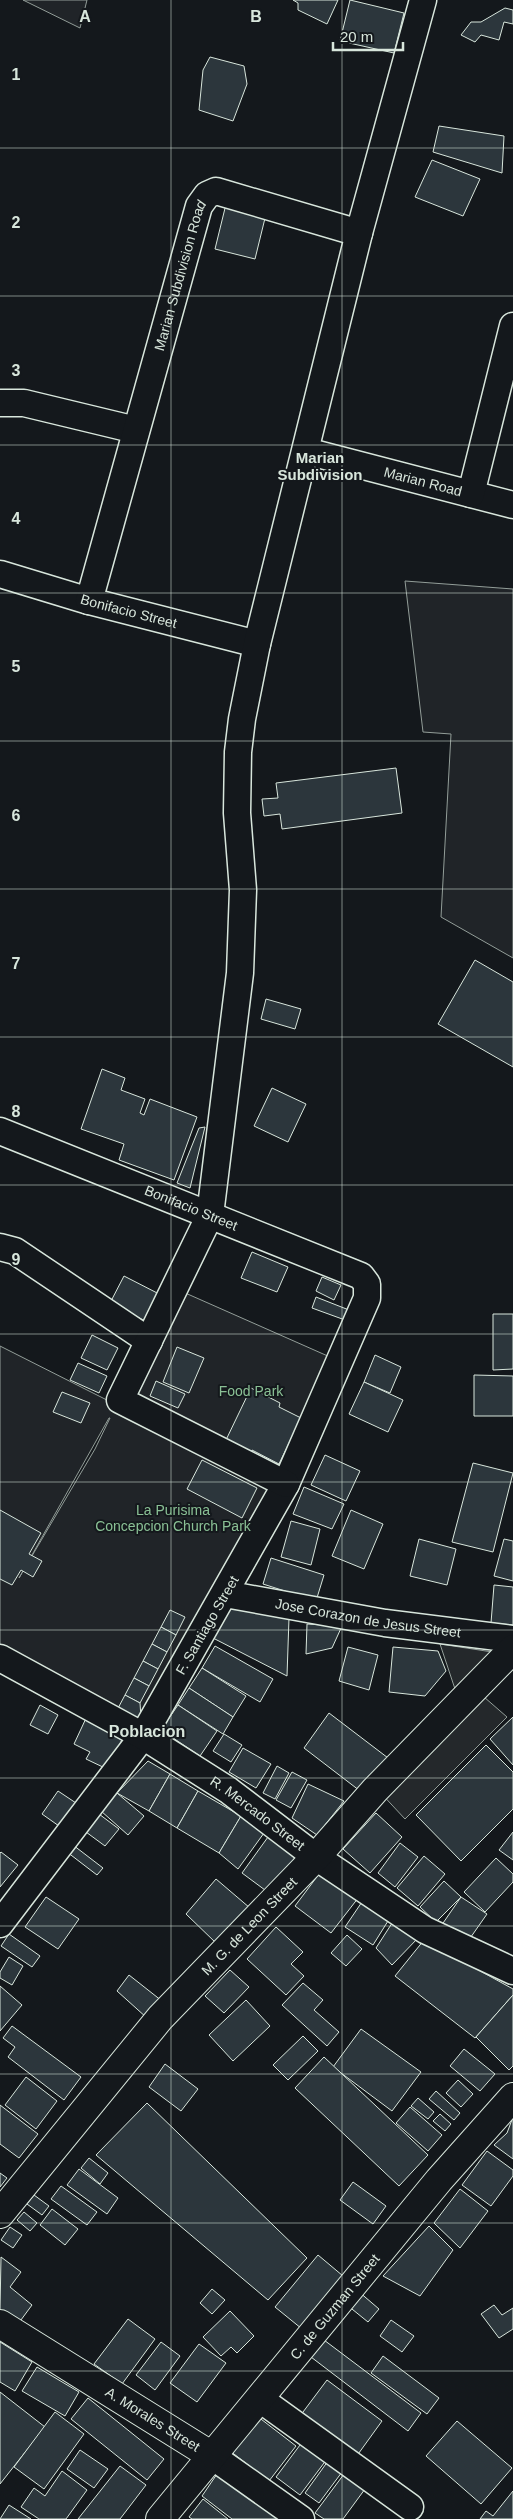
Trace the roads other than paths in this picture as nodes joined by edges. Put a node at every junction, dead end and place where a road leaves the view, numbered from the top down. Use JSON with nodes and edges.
{"nodes":[{"id":1,"x":423,"y":0,"type":"edge"},
{"id":2,"x":359,"y":233,"type":"junction"},
{"id":3,"x":513,"y":326,"type":"edge"},
{"id":4,"x":0,"y":403,"type":"edge"},
{"id":5,"x":136,"y":430,"type":"junction"},
{"id":6,"x":306,"y":450,"type":"junction"},
{"id":7,"x":470,"y":494,"type":"junction"},
{"id":8,"x":513,"y":505,"type":"edge"},
{"id":9,"x":0,"y":574,"type":"edge"},
{"id":10,"x":89,"y":601,"type":"junction"},
{"id":11,"x":257,"y":644,"type":"junction"},
{"id":12,"x":0,"y":1132,"type":"edge"},
{"id":13,"x":210,"y":1215,"type":"junction"},
{"id":14,"x":0,"y":1247,"type":"edge"},
{"id":15,"x":367,"y":1298,"type":"joint"},
{"id":16,"x":149,"y":1341,"type":"junction"},
{"id":17,"x":286,"y":1484,"type":"junction"},
{"id":18,"x":224,"y":1594,"type":"junction"},
{"id":19,"x":513,"y":1639,"type":"edge"},
{"id":20,"x":513,"y":1649,"type":"edge"},
{"id":21,"x":0,"y":1658,"type":"edge"},
{"id":22,"x":143,"y":1736,"type":"junction"},
{"id":23,"x":316,"y":1857,"type":"junction"},
{"id":24,"x":0,"y":1924,"type":"edge"},
{"id":25,"x":513,"y":1971,"type":"edge"},
{"id":26,"x":513,"y":2097,"type":"edge"},
{"id":27,"x":0,"y":2214,"type":"edge"},
{"id":28,"x":0,"y":2324,"type":"edge"},
{"id":29,"x":260,"y":2399,"type":"junction"},
{"id":30,"x":212,"y":2456,"type":"junction"},
{"id":31,"x":410,"y":2507,"type":"dead end"},
{"id":32,"x":160,"y":2519,"type":"edge"},
{"id":33,"x":301,"y":2519,"type":"edge"}],
"edges":[{"from":1,"to":2,"type":"street"},
{"from":2,"to":5,"type":"street","name":"Marian Subdivision Road"},
{"from":2,"to":6,"type":"street"},
{"from":3,"to":7,"type":"street"},
{"from":4,"to":5,"type":"street"},
{"from":5,"to":10,"type":"street","name":"Marian Subdivision Road"},
{"from":6,"to":7,"type":"street","name":"Marian Road"},
{"from":6,"to":11,"type":"street"},
{"from":7,"to":8,"type":"street","name":"Marian Road"},
{"from":9,"to":10,"type":"street","name":"Bonifacio Street"},
{"from":10,"to":11,"type":"street","name":"Bonifacio Street"},
{"from":11,"to":13,"type":"street"},
{"from":12,"to":13,"type":"street","name":"Bonifacio Street"},
{"from":13,"to":15,"type":"street","name":"Bonifacio Street"},
{"from":13,"to":16,"type":"street"},
{"from":14,"to":16,"type":"street"},
{"from":15,"to":17,"type":"street","name":"F. Santiago Street"},
{"from":16,"to":17,"type":"street"},
{"from":17,"to":18,"type":"street","name":"F. Santiago Street"},
{"from":18,"to":19,"type":"street","name":"Jose Corazon de Jesus Street"},
{"from":18,"to":22,"type":"street","name":"F. Santiago Street"},
{"from":20,"to":23,"type":"main road","name":"M. G. de Leon Street"},
{"from":21,"to":22,"type":"street","name":"R. Mercado Street"},
{"from":22,"to":23,"type":"street","name":"R. Mercado Street"},
{"from":22,"to":24,"type":"street","name":"F. Santiago Street"},
{"from":23,"to":25,"type":"street","name":"R. Mercado Street"},
{"from":23,"to":27,"type":"main road","name":"M. G. de Leon Street"},
{"from":26,"to":29,"type":"main road","name":"C. de Guzman Street"},
{"from":28,"to":30,"type":"main road","name":"A. Morales Street"},
{"from":29,"to":30,"type":"main road","name":"C. de Guzman Street"},
{"from":29,"to":31,"type":"street"},
{"from":30,"to":32,"type":"main road","name":"C. de Guzman Street"},
{"from":30,"to":33,"type":"street","name":"A. Morales Street"}]}
